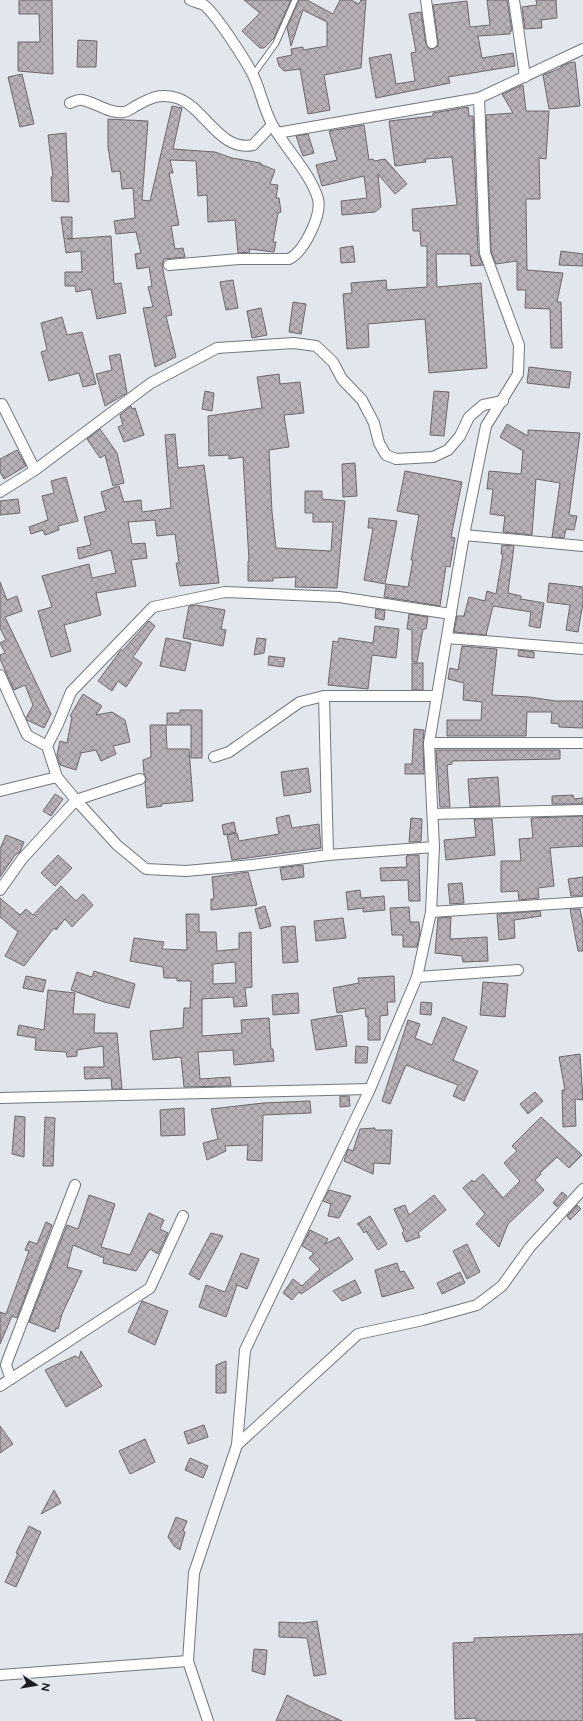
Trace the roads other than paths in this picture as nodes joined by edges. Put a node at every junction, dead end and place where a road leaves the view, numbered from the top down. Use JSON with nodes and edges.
{"nodes":[{"id":1,"x":190,"y":0,"type":"edge"},
{"id":2,"x":294,"y":0,"type":"edge"},
{"id":3,"x":426,"y":0,"type":"edge"},
{"id":4,"x":514,"y":0,"type":"edge"},
{"id":5,"x":432,"y":43,"type":"dead end"},
{"id":6,"x":583,"y":49,"type":"edge"},
{"id":7,"x":253,"y":75,"type":"junction"},
{"id":8,"x":525,"y":77,"type":"junction"},
{"id":9,"x":479,"y":98,"type":"junction"},
{"id":10,"x":70,"y":103,"type":"dead end"},
{"id":11,"x":275,"y":129,"type":"junction"},
{"id":12,"x":169,"y":265,"type":"dead end"},
{"id":13,"x":502,"y":401,"type":"junction"},
{"id":14,"x":2,"y":404,"type":"dead end"},
{"id":15,"x":35,"y":470,"type":"junction"},
{"id":16,"x":0,"y":492,"type":"edge"},
{"id":17,"x":464,"y":535,"type":"junction"},
{"id":18,"x":583,"y":546,"type":"edge"},
{"id":19,"x":451,"y":614,"type":"junction"},
{"id":20,"x":447,"y":638,"type":"junction"},
{"id":21,"x":583,"y":649,"type":"edge"},
{"id":22,"x":0,"y":675,"type":"edge"},
{"id":23,"x":324,"y":696,"type":"junction"},
{"id":24,"x":437,"y":696,"type":"junction"},
{"id":25,"x":430,"y":743,"type":"junction"},
{"id":26,"x":583,"y":743,"type":"edge"},
{"id":27,"x":47,"y":746,"type":"junction"},
{"id":28,"x":214,"y":757,"type":"dead end"},
{"id":29,"x":57,"y":777,"type":"junction"},
{"id":30,"x":140,"y":780,"type":"dead end"},
{"id":31,"x":0,"y":791,"type":"edge"},
{"id":32,"x":76,"y":800,"type":"junction"},
{"id":33,"x":583,"y":810,"type":"edge"},
{"id":34,"x":432,"y":814,"type":"junction"},
{"id":35,"x":434,"y":847,"type":"junction"},
{"id":36,"x":328,"y":855,"type":"junction"},
{"id":37,"x":0,"y":890,"type":"edge"},
{"id":38,"x":583,"y":902,"type":"edge"},
{"id":39,"x":430,"y":912,"type":"junction"},
{"id":40,"x":518,"y":970,"type":"dead end"},
{"id":41,"x":418,"y":977,"type":"junction"},
{"id":42,"x":370,"y":1089,"type":"junction"},
{"id":43,"x":0,"y":1098,"type":"edge"},
{"id":44,"x":75,"y":1185,"type":"dead end"},
{"id":45,"x":583,"y":1188,"type":"edge"},
{"id":46,"x":183,"y":1216,"type":"dead end"},
{"id":47,"x":11,"y":1379,"type":"junction"},
{"id":48,"x":0,"y":1386,"type":"edge"},
{"id":49,"x":237,"y":1445,"type":"junction"},
{"id":50,"x":188,"y":1661,"type":"junction"},
{"id":51,"x":0,"y":1675,"type":"edge"},
{"id":52,"x":208,"y":1721,"type":"edge"}],
"edges":[{"from":1,"to":7,"type":"street"},
{"from":2,"to":7,"type":"lane"},
{"from":3,"to":5,"type":"street"},
{"from":4,"to":8,"type":"street"},
{"from":6,"to":8,"type":"street"},
{"from":7,"to":11,"type":"street"},
{"from":8,"to":9,"type":"street"},
{"from":9,"to":11,"type":"street"},
{"from":9,"to":13,"type":"street"},
{"from":10,"to":11,"type":"street"},
{"from":11,"to":12,"type":"street"},
{"from":13,"to":15,"type":"street"},
{"from":13,"to":17,"type":"street"},
{"from":14,"to":15,"type":"street"},
{"from":15,"to":16,"type":"street"},
{"from":17,"to":18,"type":"street"},
{"from":17,"to":19,"type":"street"},
{"from":19,"to":20,"type":"street"},
{"from":19,"to":27,"type":"street"},
{"from":20,"to":21,"type":"street"},
{"from":20,"to":24,"type":"street"},
{"from":22,"to":27,"type":"street"},
{"from":23,"to":24,"type":"street"},
{"from":23,"to":28,"type":"street"},
{"from":23,"to":36,"type":"street"},
{"from":24,"to":25,"type":"street"},
{"from":25,"to":26,"type":"street"},
{"from":25,"to":34,"type":"street"},
{"from":27,"to":29,"type":"street"},
{"from":29,"to":31,"type":"street"},
{"from":29,"to":32,"type":"street"},
{"from":30,"to":32,"type":"street"},
{"from":32,"to":36,"type":"street"},
{"from":32,"to":37,"type":"street"},
{"from":33,"to":34,"type":"street"},
{"from":34,"to":35,"type":"street"},
{"from":35,"to":36,"type":"street"},
{"from":35,"to":39,"type":"street"},
{"from":38,"to":39,"type":"street"},
{"from":39,"to":41,"type":"street"},
{"from":40,"to":41,"type":"street"},
{"from":41,"to":42,"type":"street"},
{"from":42,"to":43,"type":"street"},
{"from":42,"to":49,"type":"street"},
{"from":44,"to":47,"type":"street"},
{"from":45,"to":49,"type":"street"},
{"from":46,"to":47,"type":"street"},
{"from":47,"to":48,"type":"street"},
{"from":49,"to":50,"type":"street"},
{"from":50,"to":51,"type":"street"},
{"from":50,"to":52,"type":"street"}]}
